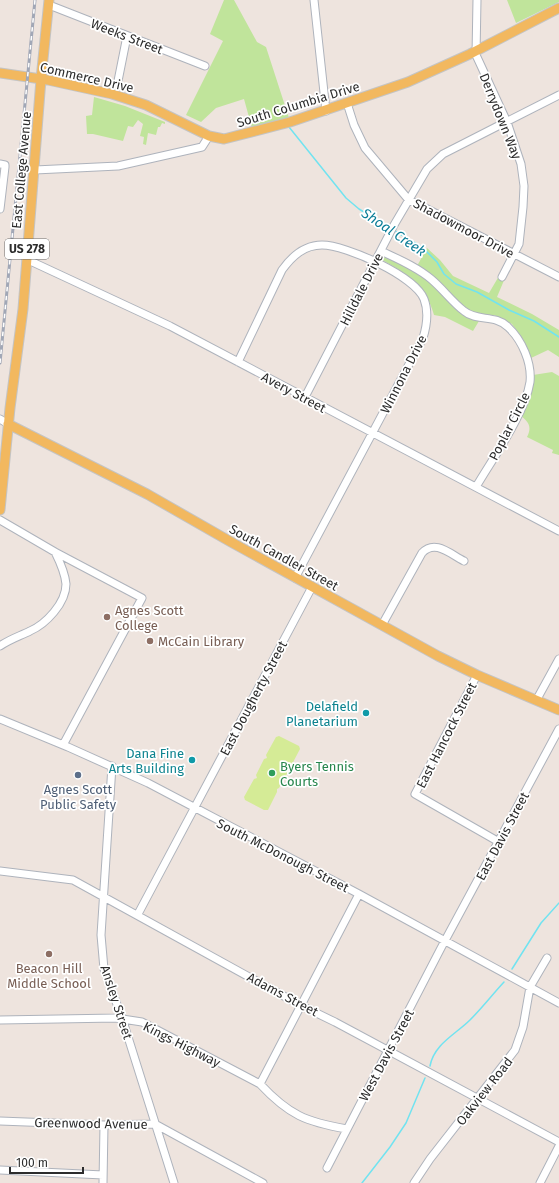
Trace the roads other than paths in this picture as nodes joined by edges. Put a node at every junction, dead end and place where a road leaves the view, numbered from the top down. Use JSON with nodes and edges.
{"nodes":[{"id":1,"x":314,"y":0,"type":"edge"},
{"id":2,"x":477,"y":0,"type":"edge"},
{"id":3,"x":49,"y":2,"type":"edge"},
{"id":4,"x":559,"y":8,"type":"edge"},
{"id":5,"x":127,"y":36,"type":"junction"},
{"id":6,"x":477,"y":50,"type":"junction"},
{"id":7,"x":205,"y":66,"type":"dead end"},
{"id":8,"x":0,"y":73,"type":"edge"},
{"id":9,"x":41,"y":78,"type":"junction"},
{"id":10,"x":118,"y":81,"type":"dead end"},
{"id":11,"x":559,"y":96,"type":"edge"},
{"id":12,"x":347,"y":103,"type":"junction"},
{"id":13,"x":326,"y":111,"type":"junction"},
{"id":14,"x":507,"y":122,"type":"junction"},
{"id":15,"x":209,"y":136,"type":"junction"},
{"id":16,"x":2,"y":164,"type":"edge"},
{"id":17,"x":35,"y":170,"type":"junction"},
{"id":18,"x":408,"y":199,"type":"junction"},
{"id":19,"x":0,"y":209,"type":"edge"},
{"id":20,"x":381,"y":251,"type":"junction"},
{"id":21,"x":513,"y":254,"type":"junction"},
{"id":22,"x":26,"y":259,"type":"junction"},
{"id":23,"x":376,"y":262,"type":"junction"},
{"id":24,"x":502,"y":277,"type":"dead end"},
{"id":25,"x":559,"y":277,"type":"edge"},
{"id":26,"x":238,"y":362,"type":"junction"},
{"id":27,"x":305,"y":397,"type":"junction"},
{"id":28,"x":4,"y":422,"type":"edge"},
{"id":29,"x":373,"y":433,"type":"junction"},
{"id":30,"x":476,"y":487,"type":"junction"},
{"id":31,"x":0,"y":510,"type":"edge"},
{"id":32,"x":0,"y":520,"type":"edge"},
{"id":33,"x":558,"y":529,"type":"edge"},
{"id":34,"x":55,"y":552,"type":"junction"},
{"id":35,"x":464,"y":561,"type":"dead end"},
{"id":36,"x":295,"y":578,"type":"junction"},
{"id":37,"x":312,"y":587,"type":"junction"},
{"id":38,"x":382,"y":625,"type":"junction"},
{"id":39,"x":0,"y":646,"type":"edge"},
{"id":40,"x":559,"y":660,"type":"edge"},
{"id":41,"x":477,"y":675,"type":"junction"},
{"id":42,"x":537,"y":699,"type":"junction"},
{"id":43,"x":559,"y":710,"type":"edge"},
{"id":44,"x":0,"y":718,"type":"edge"},
{"id":45,"x":559,"y":729,"type":"edge"},
{"id":46,"x":63,"y":745,"type":"junction"},
{"id":47,"x":112,"y":766,"type":"junction"},
{"id":48,"x":194,"y":809,"type":"junction"},
{"id":49,"x":499,"y":842,"type":"junction"},
{"id":50,"x":0,"y":871,"type":"edge"},
{"id":51,"x":359,"y":894,"type":"junction"},
{"id":52,"x":104,"y":896,"type":"junction"},
{"id":53,"x":138,"y":914,"type":"junction"},
{"id":54,"x":445,"y":942,"type":"junction"},
{"id":55,"x":547,"y":958,"type":"dead end"},
{"id":56,"x":530,"y":987,"type":"junction"},
{"id":57,"x":559,"y":1003,"type":"edge"},
{"id":58,"x":300,"y":1005,"type":"junction"},
{"id":59,"x":122,"y":1018,"type":"junction"},
{"id":60,"x":0,"y":1020,"type":"edge"},
{"id":61,"x":388,"y":1050,"type":"junction"},
{"id":62,"x":260,"y":1084,"type":"junction"},
{"id":63,"x":479,"y":1098,"type":"junction"},
{"id":64,"x":0,"y":1121,"type":"edge"},
{"id":65,"x":155,"y":1124,"type":"junction"},
{"id":66,"x":104,"y":1125,"type":"junction"},
{"id":67,"x":347,"y":1129,"type":"junction"},
{"id":68,"x":559,"y":1142,"type":"edge"},
{"id":69,"x":559,"y":1146,"type":"edge"},
{"id":70,"x":327,"y":1168,"type":"dead end"},
{"id":71,"x":0,"y":1170,"type":"edge"},
{"id":72,"x":103,"y":1175,"type":"junction"},
{"id":73,"x":103,"y":1183,"type":"edge"},
{"id":74,"x":174,"y":1183,"type":"edge"},
{"id":75,"x":263,"y":1183,"type":"edge"},
{"id":76,"x":414,"y":1183,"type":"edge"},
{"id":77,"x":540,"y":1183,"type":"edge"}],
"edges":[{"from":1,"to":13,"type":"street"},
{"from":2,"to":6,"type":"street","name":"Derrydown Way"},
{"from":3,"to":5,"type":"street","name":"Weeks Street"},
{"from":3,"to":9,"type":"main road","name":"East College Avenue","number":"US 278"},
{"from":4,"to":6,"type":"main road","name":"South Columbia Drive"},
{"from":5,"to":7,"type":"street","name":"Weeks Street"},
{"from":5,"to":10,"type":"street"},
{"from":6,"to":12,"type":"main road","name":"South Columbia Drive"},
{"from":6,"to":14,"type":"street","name":"Derrydown Way"},
{"from":8,"to":9,"type":"main road","name":"Commerce Drive"},
{"from":9,"to":15,"type":"main road","name":"Commerce Drive"},
{"from":9,"to":17,"type":"main road","name":"East College Avenue","number":"US 278"},
{"from":11,"to":14,"type":"street","name":"Hilldale Drive"},
{"from":12,"to":13,"type":"main road","name":"South Columbia Drive"},
{"from":12,"to":18,"type":"street","name":"Shadowmoor Drive"},
{"from":13,"to":15,"type":"main road","name":"South Columbia Drive"},
{"from":14,"to":18,"type":"street","name":"Hilldale Drive"},
{"from":14,"to":21,"type":"street","name":"Derrydown Way"},
{"from":15,"to":17,"type":"street"},
{"from":16,"to":19,"type":"street"},
{"from":17,"to":22,"type":"main road","name":"East College Avenue","number":"US 278"},
{"from":18,"to":20,"type":"street","name":"Hilldale Drive"},
{"from":18,"to":21,"type":"street","name":"Shadowmoor Drive"},
{"from":20,"to":23,"type":"street","name":"Hilldale Drive"},
{"from":20,"to":30,"type":"street","name":"Poplar Circle"},
{"from":21,"to":24,"type":"street","name":"Derrydown Way"},
{"from":21,"to":25,"type":"street","name":"Shadowmoor Drive"},
{"from":22,"to":26,"type":"street","name":"Avery Street"},
{"from":22,"to":28,"type":"main road","name":"East College Avenue","number":"US 278"},
{"from":23,"to":26,"type":"street","name":"Winnona Drive"},
{"from":23,"to":27,"type":"street","name":"Hilldale Drive"},
{"from":23,"to":29,"type":"street","name":"Winnona Drive"},
{"from":26,"to":27,"type":"street","name":"Avery Street"},
{"from":27,"to":29,"type":"street","name":"Avery Street"},
{"from":28,"to":31,"type":"main road","name":"East College Avenue","number":"US 278"},
{"from":28,"to":36,"type":"main road","name":"South Candler Street"},
{"from":29,"to":30,"type":"street","name":"Avery Street"},
{"from":29,"to":36,"type":"street","name":"Winnona Drive"},
{"from":30,"to":33,"type":"street","name":"Avery Street"},
{"from":32,"to":34,"type":"street"},
{"from":34,"to":39,"type":"street"},
{"from":34,"to":46,"type":"street"},
{"from":35,"to":38,"type":"street"},
{"from":36,"to":37,"type":"main road","name":"South Candler Street"},
{"from":37,"to":38,"type":"main road","name":"South Candler Street"},
{"from":37,"to":48,"type":"street","name":"East Dougherty Street"},
{"from":38,"to":41,"type":"main road","name":"South Candler Street"},
{"from":40,"to":42,"type":"street"},
{"from":41,"to":42,"type":"main road","name":"South Candler Street"},
{"from":41,"to":49,"type":"street","name":"East Hancock Street"},
{"from":42,"to":43,"type":"main road","name":"South Candler Street"},
{"from":44,"to":46,"type":"street","name":"South McDonough Street"},
{"from":45,"to":49,"type":"street","name":"East Davis Street"},
{"from":46,"to":47,"type":"street","name":"South McDonough Street"},
{"from":47,"to":48,"type":"street","name":"South McDonough Street"},
{"from":47,"to":52,"type":"street","name":"Ansley Street"},
{"from":48,"to":51,"type":"street","name":"South McDonough Street"},
{"from":48,"to":53,"type":"street","name":"East Dougherty Street"},
{"from":49,"to":54,"type":"street","name":"East Davis Street"},
{"from":50,"to":52,"type":"street","name":"Adams Street"},
{"from":51,"to":54,"type":"street","name":"South McDonough Street"},
{"from":51,"to":58,"type":"street"},
{"from":52,"to":53,"type":"street","name":"Adams Street"},
{"from":52,"to":59,"type":"street","name":"Ansley Street"},
{"from":53,"to":58,"type":"street","name":"Adams Street"},
{"from":54,"to":56,"type":"street","name":"South McDonough Street"},
{"from":54,"to":61,"type":"street","name":"West Davis Street"},
{"from":55,"to":56,"type":"street"},
{"from":56,"to":57,"type":"street","name":"South McDonough Street"},
{"from":56,"to":63,"type":"street","name":"Oakview Road"},
{"from":58,"to":61,"type":"street","name":"Adams Street"},
{"from":58,"to":62,"type":"street"},
{"from":59,"to":60,"type":"street","name":"Kings Highway"},
{"from":59,"to":62,"type":"street","name":"Kings Highway"},
{"from":59,"to":65,"type":"street","name":"Ansley Street"},
{"from":61,"to":63,"type":"street","name":"Adams Street"},
{"from":61,"to":67,"type":"street","name":"West Davis Street"},
{"from":62,"to":67,"type":"street","name":"Kings Highway"},
{"from":63,"to":68,"type":"street","name":"Adams Street"},
{"from":63,"to":76,"type":"street","name":"Oakview Road"},
{"from":64,"to":66,"type":"street","name":"Greenwood Avenue"},
{"from":65,"to":66,"type":"street","name":"Greenwood Avenue"},
{"from":65,"to":74,"type":"street","name":"Ansley Street"},
{"from":65,"to":75,"type":"street","name":"Greenwood Avenue"},
{"from":66,"to":72,"type":"street"},
{"from":67,"to":70,"type":"street","name":"West Davis Street"},
{"from":69,"to":77,"type":"street"},
{"from":71,"to":72,"type":"street"},
{"from":72,"to":73,"type":"street"}]}
